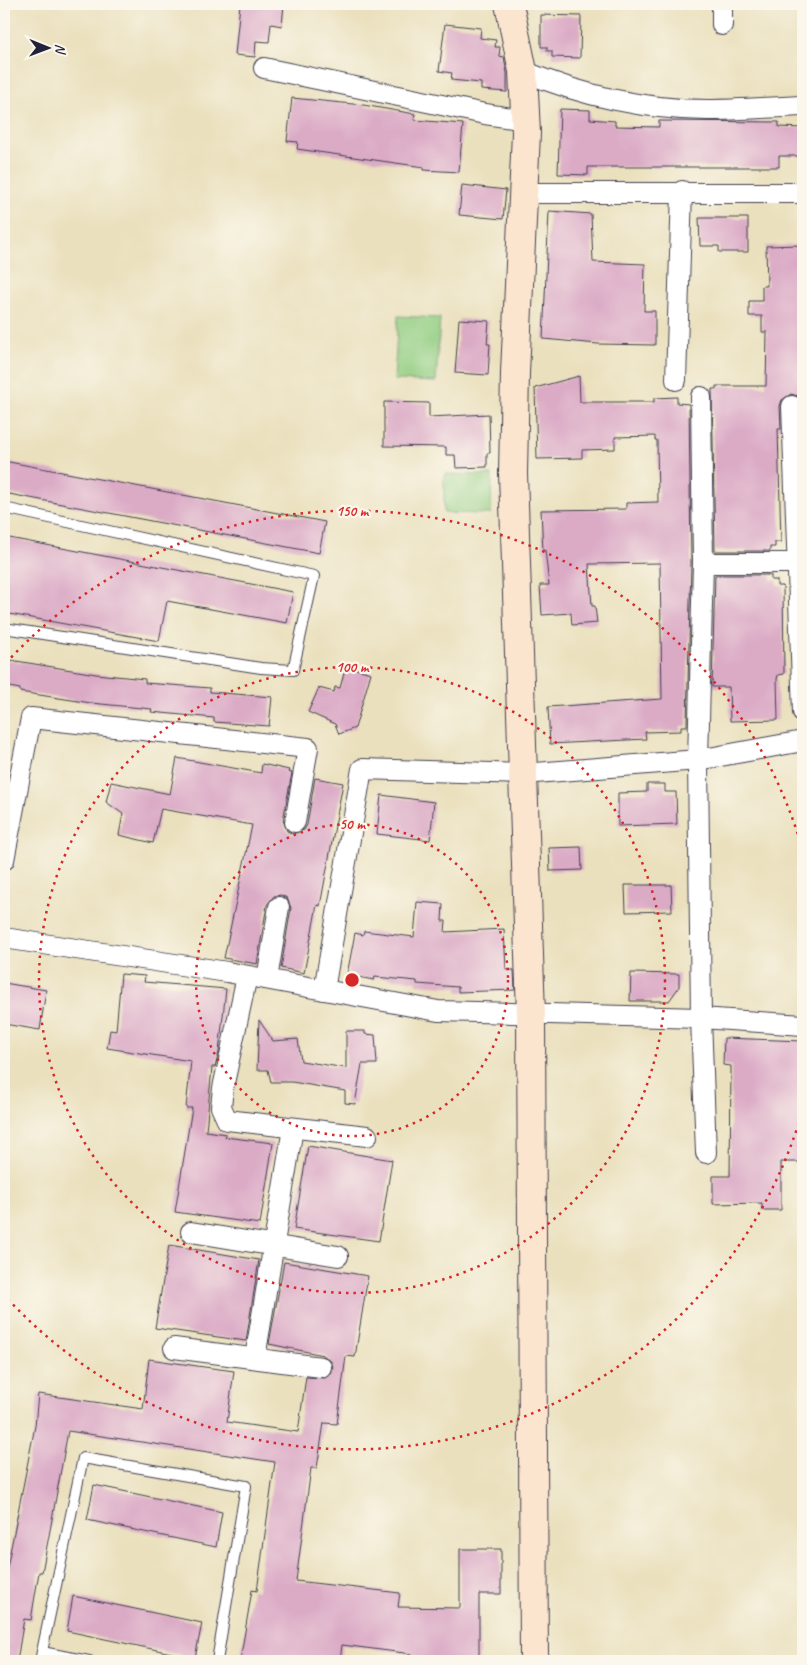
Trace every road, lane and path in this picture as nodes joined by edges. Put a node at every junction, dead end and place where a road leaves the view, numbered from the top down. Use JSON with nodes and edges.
{"nodes":[{"id":1,"x":509,"y":4,"type":"edge"},
{"id":2,"x":722,"y":4,"type":"edge"},
{"id":3,"x":722,"y":25,"type":"dead end"},
{"id":4,"x":264,"y":68,"type":"dead end"},
{"id":5,"x":523,"y":72,"type":"junction"},
{"id":6,"x":803,"y":106,"type":"edge"},
{"id":7,"x":526,"y":120,"type":"junction"},
{"id":8,"x":682,"y":191,"type":"junction"},
{"id":9,"x":525,"y":193,"type":"junction"},
{"id":10,"x":803,"y":193,"type":"edge"},
{"id":11,"x":676,"y":380,"type":"dead end"},
{"id":12,"x":701,"y":397,"type":"dead end"},
{"id":13,"x":792,"y":406,"type":"dead end"},
{"id":14,"x":4,"y":508,"type":"edge"},
{"id":15,"x":703,"y":563,"type":"junction"},
{"id":16,"x":800,"y":563,"type":"edge"},
{"id":17,"x":4,"y":628,"type":"edge"},
{"id":18,"x":803,"y":712,"type":"edge"},
{"id":19,"x":803,"y":741,"type":"edge"},
{"id":20,"x":698,"y":760,"type":"junction"},
{"id":21,"x":523,"y":774,"type":"junction"},
{"id":22,"x":10,"y":798,"type":"edge"},
{"id":23,"x":295,"y":822,"type":"dead end"},
{"id":24,"x":4,"y":860,"type":"edge"},
{"id":25,"x":279,"y":907,"type":"dead end"},
{"id":26,"x":4,"y":938,"type":"edge"},
{"id":27,"x":257,"y":977,"type":"junction"},
{"id":28,"x":324,"y":990,"type":"junction"},
{"id":29,"x":532,"y":1015,"type":"junction"},
{"id":30,"x":701,"y":1018,"type":"junction"},
{"id":31,"x":803,"y":1025,"type":"edge"},
{"id":32,"x":293,"y":1128,"type":"junction"},
{"id":33,"x":368,"y":1136,"type":"dead end"},
{"id":34,"x":706,"y":1153,"type":"dead end"},
{"id":35,"x":191,"y":1232,"type":"dead end"},
{"id":36,"x":273,"y":1245,"type":"junction"},
{"id":37,"x":338,"y":1256,"type":"dead end"},
{"id":38,"x":174,"y":1348,"type":"dead end"},
{"id":39,"x":255,"y":1358,"type":"junction"},
{"id":40,"x":321,"y":1367,"type":"dead end"},
{"id":41,"x":41,"y":1657,"type":"edge"},
{"id":42,"x":89,"y":1661,"type":"edge"},
{"id":43,"x":217,"y":1661,"type":"edge"},
{"id":44,"x":534,"y":1661,"type":"edge"}],
"edges":[{"from":1,"to":5,"type":"street"},
{"from":2,"to":3,"type":"street"},
{"from":4,"to":7,"type":"street"},
{"from":5,"to":6,"type":"street"},
{"from":5,"to":7,"type":"street"},
{"from":7,"to":9,"type":"street"},
{"from":8,"to":9,"type":"street"},
{"from":8,"to":10,"type":"street"},
{"from":8,"to":11,"type":"street"},
{"from":9,"to":21,"type":"street"},
{"from":12,"to":15,"type":"street"},
{"from":13,"to":16,"type":"street"},
{"from":14,"to":17,"type":"lane"},
{"from":15,"to":16,"type":"street"},
{"from":15,"to":20,"type":"street"},
{"from":16,"to":18,"type":"street"},
{"from":19,"to":20,"type":"street"},
{"from":20,"to":21,"type":"street"},
{"from":20,"to":30,"type":"street"},
{"from":21,"to":28,"type":"street"},
{"from":21,"to":29,"type":"street"},
{"from":22,"to":23,"type":"street"},
{"from":22,"to":24,"type":"street"},
{"from":25,"to":27,"type":"street"},
{"from":26,"to":27,"type":"street"},
{"from":27,"to":28,"type":"street"},
{"from":27,"to":32,"type":"street"},
{"from":28,"to":29,"type":"street"},
{"from":29,"to":30,"type":"street"},
{"from":29,"to":44,"type":"street"},
{"from":30,"to":31,"type":"street"},
{"from":30,"to":34,"type":"street"},
{"from":32,"to":33,"type":"street"},
{"from":32,"to":36,"type":"street"},
{"from":35,"to":36,"type":"street"},
{"from":36,"to":37,"type":"street"},
{"from":36,"to":39,"type":"street"},
{"from":38,"to":39,"type":"street"},
{"from":39,"to":40,"type":"street"},
{"from":41,"to":42,"type":"lane"},
{"from":41,"to":43,"type":"lane"}]}
